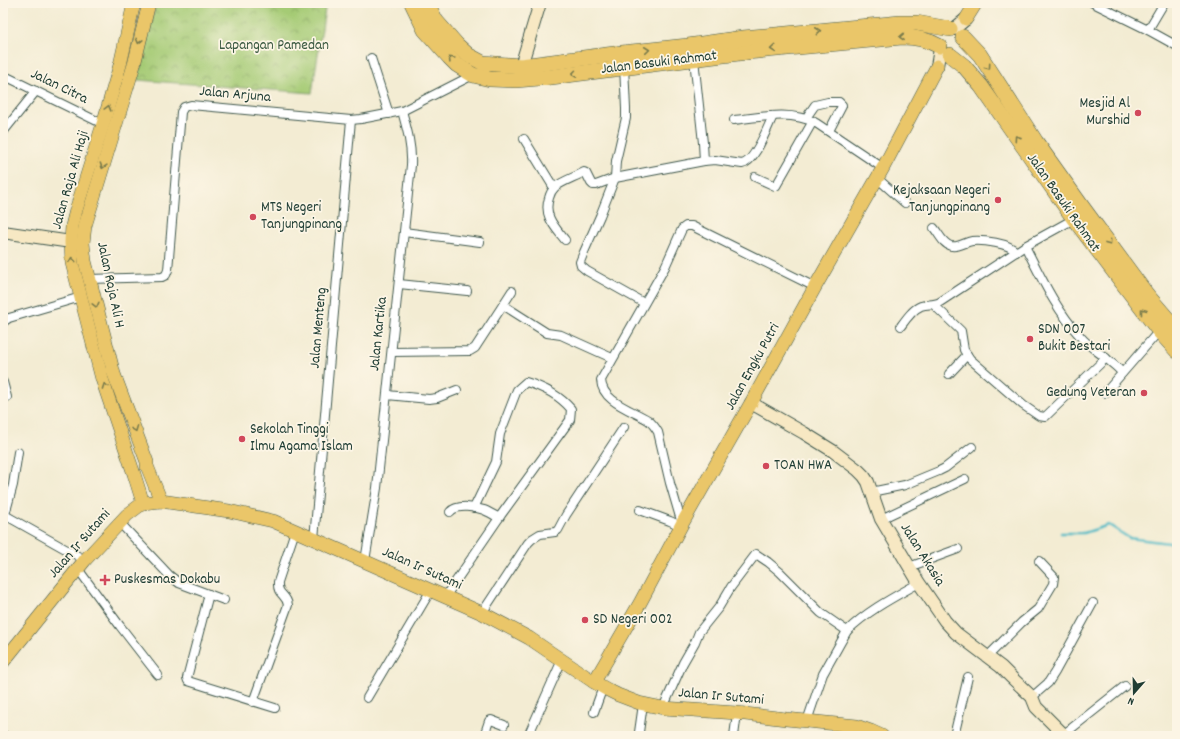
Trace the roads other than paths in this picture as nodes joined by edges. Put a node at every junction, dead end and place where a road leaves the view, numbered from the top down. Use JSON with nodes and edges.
{"nodes":[{"id":1,"x":134,"y":3,"type":"edge"},
{"id":2,"x":148,"y":3,"type":"edge"},
{"id":3,"x":412,"y":3,"type":"edge"},
{"id":4,"x":427,"y":3,"type":"edge"},
{"id":5,"x":540,"y":3,"type":"edge"},
{"id":6,"x":976,"y":3,"type":"edge"},
{"id":7,"x":1093,"y":3,"type":"edge"},
{"id":8,"x":1164,"y":3,"type":"edge"},
{"id":9,"x":966,"y":19,"type":"joint"},
{"id":10,"x":1148,"y":30,"type":"junction"},
{"id":11,"x":957,"y":33,"type":"junction"},
{"id":12,"x":1177,"y":46,"type":"edge"},
{"id":13,"x":944,"y":51,"type":"junction"},
{"id":14,"x":371,"y":58,"type":"dead end"},
{"id":15,"x":694,"y":59,"type":"junction"},
{"id":16,"x":623,"y":60,"type":"junction"},
{"id":17,"x":521,"y":66,"type":"junction"},
{"id":18,"x":937,"y":66,"type":"joint"},
{"id":19,"x":3,"y":75,"type":"edge"},
{"id":20,"x":473,"y":75,"type":"junction"},
{"id":21,"x":36,"y":91,"type":"junction"},
{"id":22,"x":402,"y":111,"type":"junction"},
{"id":23,"x":389,"y":114,"type":"junction"},
{"id":24,"x":773,"y":116,"type":"junction"},
{"id":25,"x":351,"y":120,"type":"junction"},
{"id":26,"x":734,"y":120,"type":"dead end"},
{"id":27,"x":810,"y":120,"type":"junction"},
{"id":28,"x":104,"y":124,"type":"junction"},
{"id":29,"x":829,"y":131,"type":"junction"},
{"id":30,"x":3,"y":132,"type":"edge"},
{"id":31,"x":524,"y":139,"type":"dead end"},
{"id":32,"x":704,"y":162,"type":"junction"},
{"id":33,"x":880,"y":173,"type":"junction"},
{"id":34,"x":755,"y":177,"type":"dead end"},
{"id":35,"x":615,"y":178,"type":"junction"},
{"id":36,"x":554,"y":188,"type":"junction"},
{"id":37,"x":905,"y":203,"type":"dead end"},
{"id":38,"x":1074,"y":219,"type":"junction"},
{"id":39,"x":79,"y":226,"type":"junction"},
{"id":40,"x":934,"y":228,"type":"dead end"},
{"id":41,"x":3,"y":232,"type":"edge"},
{"id":42,"x":404,"y":232,"type":"junction"},
{"id":43,"x":565,"y":240,"type":"dead end"},
{"id":44,"x":71,"y":242,"type":"junction"},
{"id":45,"x":480,"y":242,"type":"dead end"},
{"id":46,"x":1025,"y":246,"type":"junction"},
{"id":47,"x":1016,"y":252,"type":"junction"},
{"id":48,"x":1125,"y":276,"type":"junction"},
{"id":49,"x":89,"y":279,"type":"junction"},
{"id":50,"x":399,"y":284,"type":"junction"},
{"id":51,"x":815,"y":287,"type":"junction"},
{"id":52,"x":467,"y":291,"type":"dead end"},
{"id":53,"x":512,"y":291,"type":"dead end"},
{"id":54,"x":81,"y":297,"type":"junction"},
{"id":55,"x":644,"y":303,"type":"junction"},
{"id":56,"x":934,"y":304,"type":"junction"},
{"id":57,"x":503,"y":305,"type":"junction"},
{"id":58,"x":3,"y":322,"type":"edge"},
{"id":59,"x":901,"y":326,"type":"dead end"},
{"id":60,"x":1177,"y":330,"type":"edge"},
{"id":61,"x":1159,"y":331,"type":"junction"},
{"id":62,"x":392,"y":352,"type":"junction"},
{"id":63,"x":1177,"y":352,"type":"edge"},
{"id":64,"x":967,"y":355,"type":"junction"},
{"id":65,"x":612,"y":358,"type":"junction"},
{"id":66,"x":1106,"y":358,"type":"junction"},
{"id":67,"x":1122,"y":373,"type":"junction"},
{"id":68,"x":949,"y":374,"type":"dead end"},
{"id":69,"x":3,"y":382,"type":"edge"},
{"id":70,"x":457,"y":390,"type":"dead end"},
{"id":71,"x":1105,"y":392,"type":"dead end"},
{"id":72,"x":387,"y":395,"type":"junction"},
{"id":73,"x":7,"y":397,"type":"dead end"},
{"id":74,"x":751,"y":403,"type":"junction"},
{"id":75,"x":624,"y":427,"type":"dead end"},
{"id":76,"x":972,"y":447,"type":"dead end"},
{"id":77,"x":18,"y":452,"type":"dead end"},
{"id":78,"x":965,"y":478,"type":"dead end"},
{"id":79,"x":871,"y":492,"type":"junction"},
{"id":80,"x":161,"y":501,"type":"junction"},
{"id":81,"x":143,"y":503,"type":"junction"},
{"id":82,"x":474,"y":508,"type":"junction"},
{"id":83,"x":640,"y":510,"type":"dead end"},
{"id":84,"x":450,"y":512,"type":"dead end"},
{"id":85,"x":4,"y":517,"type":"edge"},
{"id":86,"x":499,"y":518,"type":"junction"},
{"id":87,"x":881,"y":520,"type":"junction"},
{"id":88,"x":120,"y":523,"type":"junction"},
{"id":89,"x":681,"y":525,"type":"junction"},
{"id":90,"x":295,"y":531,"type":"junction"},
{"id":91,"x":314,"y":538,"type":"junction"},
{"id":92,"x":958,"y":549,"type":"dead end"},
{"id":93,"x":365,"y":561,"type":"junction"},
{"id":94,"x":1039,"y":561,"type":"dead end"},
{"id":95,"x":81,"y":565,"type":"junction"},
{"id":96,"x":909,"y":567,"type":"junction"},
{"id":97,"x":919,"y":583,"type":"junction"},
{"id":98,"x":431,"y":590,"type":"junction"},
{"id":99,"x":209,"y":594,"type":"junction"},
{"id":100,"x":445,"y":597,"type":"junction"},
{"id":101,"x":224,"y":600,"type":"dead end"},
{"id":102,"x":1093,"y":603,"type":"dead end"},
{"id":103,"x":482,"y":613,"type":"junction"},
{"id":104,"x":847,"y":631,"type":"junction"},
{"id":105,"x":987,"y":657,"type":"junction"},
{"id":106,"x":562,"y":660,"type":"junction"},
{"id":107,"x":3,"y":662,"type":"edge"},
{"id":108,"x":158,"y":675,"type":"dead end"},
{"id":109,"x":968,"y":677,"type":"dead end"},
{"id":110,"x":598,"y":684,"type":"junction"},
{"id":111,"x":1125,"y":686,"type":"dead end"},
{"id":112,"x":1032,"y":697,"type":"junction"},
{"id":113,"x":367,"y":698,"type":"dead end"},
{"id":114,"x":253,"y":702,"type":"junction"},
{"id":115,"x":643,"y":704,"type":"junction"},
{"id":116,"x":274,"y":708,"type":"dead end"},
{"id":117,"x":663,"y":708,"type":"junction"},
{"id":118,"x":594,"y":712,"type":"dead end"},
{"id":119,"x":737,"y":713,"type":"junction"},
{"id":120,"x":807,"y":721,"type":"junction"},
{"id":121,"x":504,"y":725,"type":"dead end"},
{"id":122,"x":857,"y":731,"type":"edge"},
{"id":123,"x":639,"y":732,"type":"dead end"},
{"id":124,"x":1064,"y":735,"type":"edge"},
{"id":125,"x":484,"y":736,"type":"edge"},
{"id":126,"x":528,"y":736,"type":"edge"},
{"id":127,"x":734,"y":736,"type":"edge"},
{"id":128,"x":882,"y":736,"type":"edge"},
{"id":129,"x":954,"y":736,"type":"edge"}],
"edges":[{"from":28,"to":1,"type":"main road","name":"Jalan Raja Ali Haji","one_way":true},
{"from":2,"to":39,"type":"main road","name":"Jalan Raja Ali H","one_way":true},
{"from":20,"to":3,"type":"highway","name":"Jalan Basuki Rahmat","one_way":true},
{"from":4,"to":17,"type":"highway","name":"Jalan Basuki Rahmat"},
{"from":5,"to":17,"type":"street"},
{"from":6,"to":9,"type":"main road"},
{"from":7,"to":10,"type":"street"},
{"from":8,"to":10,"type":"street"},
{"from":9,"to":11,"type":"street"},
{"from":10,"to":12,"type":"street"},
{"from":11,"to":13,"type":"highway"},
{"from":11,"to":13,"type":"highway"},
{"from":16,"to":11,"type":"highway","name":"Jalan Basuki Rahmat","one_way":true},
{"from":11,"to":48,"type":"highway","name":"Jalan Basuki Rahmat","one_way":true},
{"from":13,"to":15,"type":"highway","name":"Jalan Basuki Rahmat","one_way":true},
{"from":13,"to":18,"type":"street"},
{"from":38,"to":13,"type":"highway","name":"Jalan Basuki Rahmat","one_way":true},
{"from":14,"to":23,"type":"street"},
{"from":15,"to":16,"type":"highway","name":"Jalan Basuki Rahmat"},
{"from":15,"to":32,"type":"street"},
{"from":16,"to":17,"type":"highway","name":"Jalan Basuki Rahmat"},
{"from":16,"to":20,"type":"highway","name":"Jalan Basuki Rahmat","one_way":true},
{"from":16,"to":35,"type":"street"},
{"from":18,"to":33,"type":"main road","name":"Jalan Engku Putri"},
{"from":19,"to":21,"type":"street","name":"Jalan Citra"},
{"from":20,"to":22,"type":"street","name":"Jalan Arjuna"},
{"from":21,"to":28,"type":"street","name":"Jalan Citra"},
{"from":21,"to":30,"type":"street"},
{"from":22,"to":23,"type":"street","name":"Jalan Arjuna"},
{"from":22,"to":42,"type":"street","name":"Jalan Kartika"},
{"from":23,"to":25,"type":"street","name":"Jalan Arjuna"},
{"from":24,"to":26,"type":"street"},
{"from":24,"to":27,"type":"street"},
{"from":24,"to":32,"type":"street"},
{"from":25,"to":49,"type":"street","name":"Jalan Arjuna"},
{"from":25,"to":91,"type":"street","name":"Jalan Menteng"},
{"from":27,"to":29,"type":"street"},
{"from":27,"to":29,"type":"street"},
{"from":27,"to":34,"type":"street"},
{"from":28,"to":39,"type":"main road","name":"Jalan Raja Ali Haji"},
{"from":29,"to":33,"type":"street"},
{"from":31,"to":36,"type":"street"},
{"from":32,"to":35,"type":"street"},
{"from":33,"to":37,"type":"street"},
{"from":33,"to":51,"type":"main road","name":"Jalan Engku Putri"},
{"from":35,"to":36,"type":"street"},
{"from":35,"to":55,"type":"street"},
{"from":36,"to":43,"type":"street"},
{"from":38,"to":46,"type":"street"},
{"from":38,"to":48,"type":"highway","name":"Jalan Basuki Rahmat"},
{"from":39,"to":44,"type":"main road","name":"Jalan Raja Ali Haji"},
{"from":39,"to":49,"type":"main road","name":"Jalan Raja Ali H"},
{"from":40,"to":47,"type":"street"},
{"from":41,"to":44,"type":"street"},
{"from":42,"to":45,"type":"street"},
{"from":42,"to":50,"type":"street","name":"Jalan Kartika"},
{"from":54,"to":44,"type":"main road","name":"Jalan Raja Ali Haji","one_way":true},
{"from":46,"to":47,"type":"street"},
{"from":46,"to":66,"type":"street"},
{"from":47,"to":56,"type":"street"},
{"from":48,"to":60,"type":"highway","name":"Jalan Basuki Rahmat"},
{"from":61,"to":48,"type":"highway","name":"Jalan Basuki Rahmat","one_way":true},
{"from":49,"to":80,"type":"main road","name":"Jalan Raja Ali H","one_way":true},
{"from":50,"to":52,"type":"street"},
{"from":50,"to":62,"type":"street","name":"Jalan Kartika"},
{"from":51,"to":55,"type":"street"},
{"from":51,"to":74,"type":"main road","name":"Jalan Engku Putri"},
{"from":53,"to":57,"type":"street"},
{"from":54,"to":58,"type":"street"},
{"from":81,"to":54,"type":"main road","name":"Jalan Raja Ali Haji","one_way":true},
{"from":55,"to":65,"type":"street"},
{"from":56,"to":59,"type":"street"},
{"from":56,"to":64,"type":"street"},
{"from":57,"to":62,"type":"street"},
{"from":57,"to":65,"type":"street"},
{"from":61,"to":63,"type":"highway","name":"Jalan Basuki Rahmat"},
{"from":61,"to":67,"type":"street"},
{"from":62,"to":72,"type":"street","name":"Jalan Kartika"},
{"from":64,"to":66,"type":"street"},
{"from":64,"to":68,"type":"street"},
{"from":65,"to":89,"type":"street"},
{"from":66,"to":67,"type":"street"},
{"from":67,"to":71,"type":"street"},
{"from":69,"to":73,"type":"street"},
{"from":70,"to":72,"type":"street"},
{"from":72,"to":93,"type":"street","name":"Jalan Kartika"},
{"from":74,"to":79,"type":"street","name":"Jalan Akasia"},
{"from":74,"to":89,"type":"main road","name":"Jalan Engku Putri"},
{"from":75,"to":103,"type":"street"},
{"from":76,"to":79,"type":"street"},
{"from":77,"to":85,"type":"street"},
{"from":78,"to":87,"type":"street"},
{"from":79,"to":87,"type":"street","name":"Jalan Akasia"},
{"from":80,"to":81,"type":"main road","name":"Jalan Ir Sutami"},
{"from":80,"to":90,"type":"main road","name":"Jalan Ir Sutami"},
{"from":81,"to":88,"type":"main road","name":"Jalan Ir Sutami"},
{"from":82,"to":84,"type":"street"},
{"from":82,"to":86,"type":"street"},
{"from":82,"to":86,"type":"street"},
{"from":83,"to":89,"type":"street"},
{"from":85,"to":95,"type":"street"},
{"from":86,"to":100,"type":"street"},
{"from":87,"to":96,"type":"street","name":"Jalan Akasia"},
{"from":88,"to":95,"type":"main road","name":"Jalan Ir Sutami"},
{"from":88,"to":99,"type":"street"},
{"from":89,"to":110,"type":"main road","name":"Jalan Engku Putri"},
{"from":90,"to":91,"type":"main road","name":"Jalan Ir Sutami"},
{"from":90,"to":114,"type":"street"},
{"from":91,"to":93,"type":"main road","name":"Jalan Ir Sutami"},
{"from":92,"to":96,"type":"street"},
{"from":93,"to":98,"type":"main road","name":"Jalan Ir Sutami"},
{"from":94,"to":105,"type":"street"},
{"from":95,"to":107,"type":"main road","name":"Jalan Ir Sutami"},
{"from":95,"to":108,"type":"street"},
{"from":96,"to":97,"type":"street","name":"Jalan Akasia"},
{"from":97,"to":104,"type":"street"},
{"from":97,"to":105,"type":"street","name":"Jalan Akasia"},
{"from":98,"to":100,"type":"main road","name":"Jalan Ir Sutami"},
{"from":98,"to":113,"type":"street"},
{"from":99,"to":101,"type":"street"},
{"from":99,"to":114,"type":"street"},
{"from":100,"to":103,"type":"main road","name":"Jalan Ir Sutami"},
{"from":102,"to":112,"type":"street"},
{"from":103,"to":106,"type":"main road","name":"Jalan Ir Sutami"},
{"from":104,"to":117,"type":"street"},
{"from":104,"to":120,"type":"street"},
{"from":105,"to":112,"type":"street","name":"Jalan Akasia"},
{"from":106,"to":110,"type":"main road","name":"Jalan Ir Sutami"},
{"from":106,"to":126,"type":"street"},
{"from":109,"to":129,"type":"street"},
{"from":110,"to":115,"type":"main road","name":"Jalan Ir Sutami"},
{"from":110,"to":118,"type":"street"},
{"from":111,"to":124,"type":"street"},
{"from":112,"to":124,"type":"street","name":"Jalan Akasia"},
{"from":114,"to":116,"type":"street"},
{"from":115,"to":117,"type":"main road","name":"Jalan Ir Sutami"},
{"from":115,"to":123,"type":"street"},
{"from":117,"to":119,"type":"main road","name":"Jalan Ir Sutami"},
{"from":119,"to":120,"type":"main road","name":"Jalan Ir Sutami"},
{"from":119,"to":127,"type":"street"},
{"from":120,"to":122,"type":"main road","name":"Jalan Ir Sutami"},
{"from":121,"to":125,"type":"street"},
{"from":122,"to":128,"type":"main road","name":"Jalan Ir Sutami"}]}
